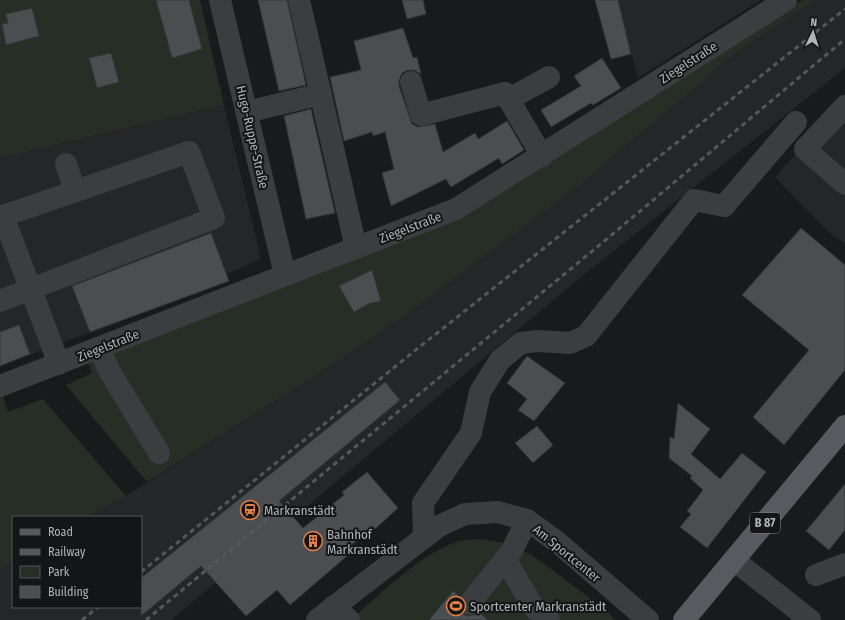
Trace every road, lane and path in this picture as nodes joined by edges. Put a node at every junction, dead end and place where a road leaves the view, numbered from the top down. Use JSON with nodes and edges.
{"nodes":[{"id":1,"x":220,"y":0,"type":"edge"},
{"id":2,"x":299,"y":0,"type":"edge"},
{"id":3,"x":782,"y":1,"type":"edge"},
{"id":4,"x":549,"y":77,"type":"dead end"},
{"id":5,"x":411,"y":82,"type":"dead end"},
{"id":6,"x":321,"y":94,"type":"junction"},
{"id":7,"x":509,"y":99,"type":"junction"},
{"id":8,"x":845,"y":106,"type":"edge"},
{"id":9,"x":247,"y":112,"type":"junction"},
{"id":10,"x":796,"y":122,"type":"dead end"},
{"id":11,"x":542,"y":156,"type":"junction"},
{"id":12,"x":66,"y":164,"type":"dead end"},
{"id":13,"x":845,"y":184,"type":"edge"},
{"id":14,"x":75,"y":191,"type":"junction"},
{"id":15,"x":2,"y":216,"type":"edge"},
{"id":16,"x":356,"y":248,"type":"junction"},
{"id":17,"x":285,"y":275,"type":"junction"},
{"id":18,"x":31,"y":290,"type":"junction"},
{"id":19,"x":0,"y":301,"type":"edge"},
{"id":20,"x":99,"y":348,"type":"junction"},
{"id":21,"x":59,"y":364,"type":"junction"},
{"id":22,"x":0,"y":386,"type":"edge"},
{"id":23,"x":845,"y":426,"type":"edge"},
{"id":24,"x":159,"y":453,"type":"dead end"},
{"id":25,"x":527,"y":520,"type":"junction"},
{"id":26,"x":424,"y":538,"type":"junction"},
{"id":27,"x":505,"y":559,"type":"junction"},
{"id":28,"x":734,"y":560,"type":"junction"},
{"id":29,"x":845,"y":564,"type":"edge"},
{"id":30,"x":816,"y":575,"type":"dead end"},
{"id":31,"x":469,"y":604,"type":"dead end"},
{"id":32,"x":342,"y":613,"type":"edge"},
{"id":33,"x":317,"y":620,"type":"edge"},
{"id":34,"x":549,"y":620,"type":"edge"},
{"id":35,"x":648,"y":620,"type":"edge"},
{"id":36,"x":684,"y":620,"type":"edge"},
{"id":37,"x":810,"y":620,"type":"edge"}],
"edges":[{"from":1,"to":9,"type":"street","name":"Hugo-Ruppe-Straße"},
{"from":2,"to":6,"type":"street"},
{"from":3,"to":11,"type":"street","name":"Ziegelstraße"},
{"from":4,"to":7,"type":"street"},
{"from":5,"to":7,"type":"street"},
{"from":6,"to":9,"type":"street"},
{"from":6,"to":16,"type":"street"},
{"from":7,"to":11,"type":"street"},
{"from":8,"to":13,"type":"street"},
{"from":9,"to":17,"type":"street","name":"Hugo-Ruppe-Straße"},
{"from":10,"to":26,"type":"street"},
{"from":11,"to":16,"type":"street","name":"Ziegelstraße"},
{"from":12,"to":14,"type":"street"},
{"from":14,"to":15,"type":"street"},
{"from":14,"to":18,"type":"street"},
{"from":15,"to":18,"type":"street"},
{"from":16,"to":17,"type":"street","name":"Ziegelstraße"},
{"from":17,"to":20,"type":"street","name":"Ziegelstraße"},
{"from":18,"to":19,"type":"street"},
{"from":18,"to":21,"type":"street"},
{"from":20,"to":21,"type":"street","name":"Ziegelstraße"},
{"from":20,"to":24,"type":"street"},
{"from":21,"to":22,"type":"street","name":"Ziegelstraße"},
{"from":23,"to":28,"type":"main road","number":"B 87"},
{"from":25,"to":26,"type":"street","name":"Am Sportcenter"},
{"from":25,"to":27,"type":"street"},
{"from":25,"to":35,"type":"street","name":"Am Sportcenter"},
{"from":26,"to":32,"type":"street","name":"Am Sportcenter"},
{"from":27,"to":31,"type":"street"},
{"from":27,"to":34,"type":"street"},
{"from":28,"to":36,"type":"main road","number":"B 87"},
{"from":28,"to":37,"type":"street"},
{"from":29,"to":30,"type":"street"},
{"from":32,"to":33,"type":"street","name":"Am Sportcenter"}]}
